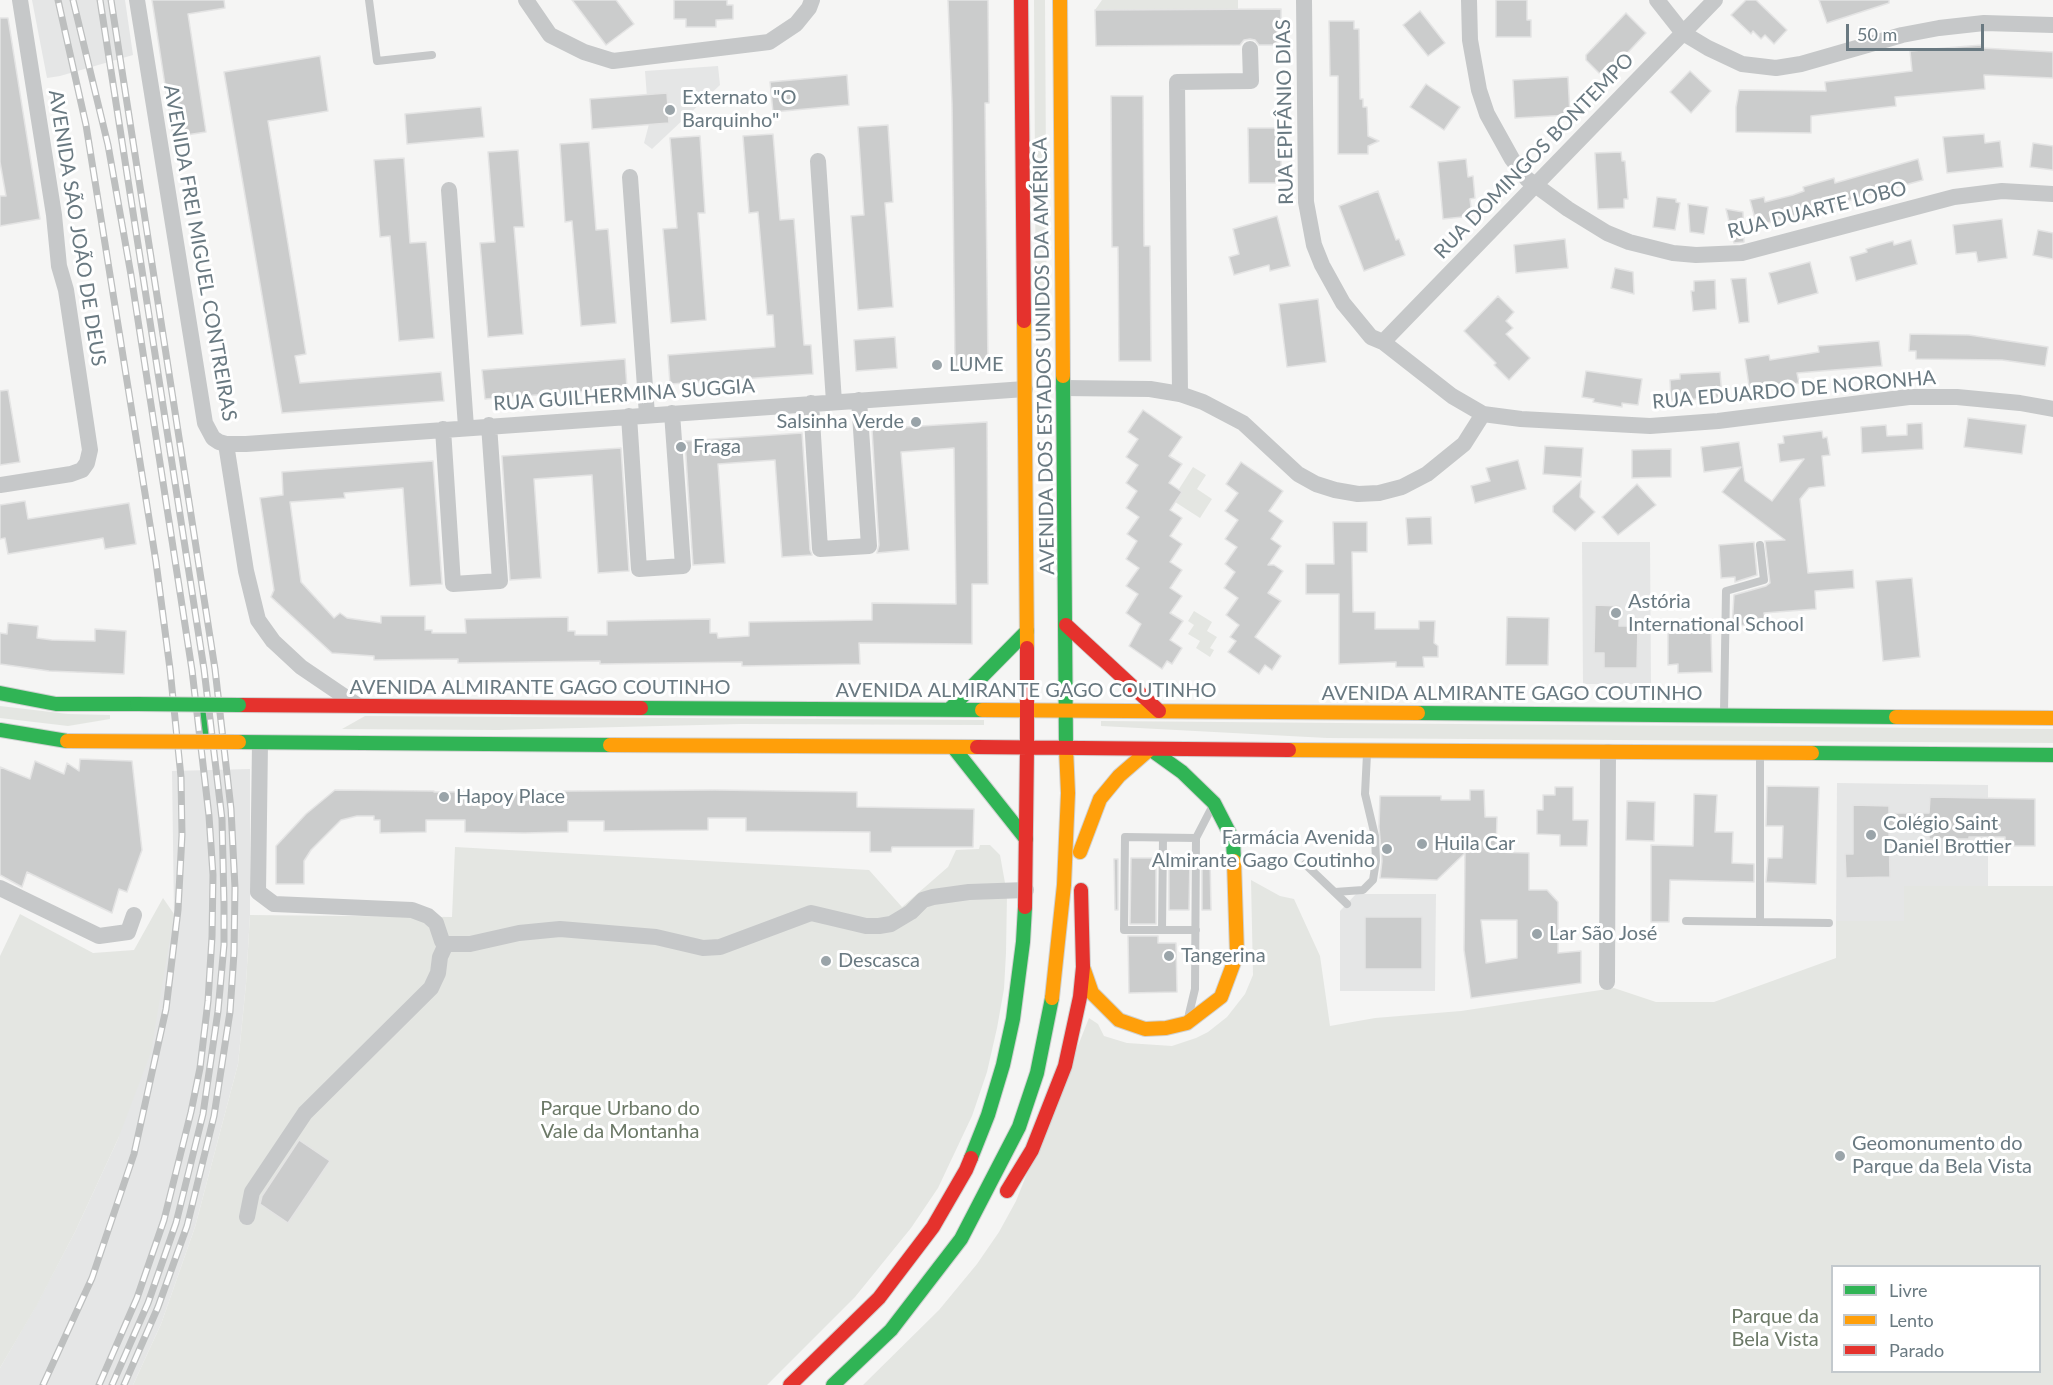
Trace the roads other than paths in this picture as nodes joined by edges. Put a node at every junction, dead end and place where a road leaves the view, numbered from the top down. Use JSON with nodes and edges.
{"nodes":[{"id":1,"x":20,"y":0,"type":"edge"},
{"id":2,"x":137,"y":0,"type":"edge"},
{"id":3,"x":369,"y":0,"type":"edge"},
{"id":4,"x":526,"y":0,"type":"edge"},
{"id":5,"x":812,"y":0,"type":"edge"},
{"id":6,"x":1021,"y":0,"type":"edge"},
{"id":7,"x":1060,"y":0,"type":"edge"},
{"id":8,"x":1304,"y":0,"type":"edge"},
{"id":9,"x":1469,"y":0,"type":"edge"},
{"id":10,"x":1657,"y":0,"type":"edge"},
{"id":11,"x":1715,"y":0,"type":"edge"},
{"id":12,"x":2053,"y":25,"type":"edge"},
{"id":13,"x":1683,"y":33,"type":"junction"},
{"id":14,"x":1250,"y":49,"type":"dead end"},
{"id":15,"x":432,"y":55,"type":"dead end"},
{"id":16,"x":818,"y":161,"type":"dead end"},
{"id":17,"x":630,"y":177,"type":"dead end"},
{"id":18,"x":1536,"y":184,"type":"junction"},
{"id":19,"x":449,"y":190,"type":"dead end"},
{"id":20,"x":2053,"y":194,"type":"edge"},
{"id":21,"x":1383,"y":342,"type":"junction"},
{"id":22,"x":1058,"y":388,"type":"junction"},
{"id":23,"x":1029,"y":389,"type":"junction"},
{"id":24,"x":1180,"y":394,"type":"junction"},
{"id":25,"x":859,"y":400,"type":"junction"},
{"id":26,"x":834,"y":402,"type":"junction"},
{"id":27,"x":810,"y":403,"type":"junction"},
{"id":28,"x":2053,"y":409,"type":"edge"},
{"id":29,"x":672,"y":413,"type":"junction"},
{"id":30,"x":1484,"y":414,"type":"junction"},
{"id":31,"x":647,"y":415,"type":"junction"},
{"id":32,"x":629,"y":416,"type":"junction"},
{"id":33,"x":489,"y":425,"type":"junction"},
{"id":34,"x":466,"y":427,"type":"junction"},
{"id":35,"x":443,"y":429,"type":"junction"},
{"id":36,"x":226,"y":444,"type":"junction"},
{"id":37,"x":0,"y":485,"type":"edge"},
{"id":38,"x":1760,"y":545,"type":"dead end"},
{"id":39,"x":1066,"y":625,"type":"junction"},
{"id":40,"x":1027,"y":631,"type":"junction"},
{"id":41,"x":0,"y":693,"type":"edge"},
{"id":42,"x":204,"y":705,"type":"junction"},
{"id":43,"x":275,"y":705,"type":"junction"},
{"id":44,"x":358,"y":706,"type":"junction"},
{"id":45,"x":949,"y":710,"type":"junction"},
{"id":46,"x":1026,"y":710,"type":"junction"},
{"id":47,"x":1066,"y":711,"type":"junction"},
{"id":48,"x":1159,"y":711,"type":"junction"},
{"id":49,"x":1724,"y":715,"type":"junction"},
{"id":50,"x":2053,"y":718,"type":"edge"},
{"id":51,"x":0,"y":730,"type":"edge"},
{"id":52,"x":263,"y":733,"type":"junction"},
{"id":53,"x":207,"y":742,"type":"junction"},
{"id":54,"x":953,"y":747,"type":"junction"},
{"id":55,"x":1027,"y":748,"type":"junction"},
{"id":56,"x":1066,"y":748,"type":"junction"},
{"id":57,"x":1150,"y":749,"type":"junction"},
{"id":58,"x":1367,"y":750,"type":"junction"},
{"id":59,"x":1608,"y":752,"type":"junction"},
{"id":60,"x":1760,"y":753,"type":"junction"},
{"id":61,"x":2053,"y":755,"type":"edge"},
{"id":62,"x":1068,"y":793,"type":"junction"},
{"id":63,"x":1214,"y":803,"type":"junction"},
{"id":64,"x":1162,"y":838,"type":"junction"},
{"id":65,"x":1196,"y":838,"type":"junction"},
{"id":66,"x":1026,"y":839,"type":"junction"},
{"id":67,"x":1081,"y":863,"type":"junction"},
{"id":68,"x":1305,"y":864,"type":"dead end"},
{"id":69,"x":0,"y":888,"type":"edge"},
{"id":70,"x":1026,"y":890,"type":"junction"},
{"id":71,"x":1335,"y":892,"type":"junction"},
{"id":72,"x":1347,"y":904,"type":"dead end"},
{"id":73,"x":134,"y":915,"type":"dead end"},
{"id":74,"x":1686,"y":921,"type":"dead end"},
{"id":75,"x":1760,"y":922,"type":"junction"},
{"id":76,"x":1829,"y":922,"type":"dead end"},
{"id":77,"x":1162,"y":930,"type":"junction"},
{"id":78,"x":1196,"y":930,"type":"junction"},
{"id":79,"x":446,"y":944,"type":"junction"},
{"id":80,"x":1083,"y":968,"type":"junction"},
{"id":81,"x":1607,"y":981,"type":"dead end"},
{"id":82,"x":1186,"y":1023,"type":"junction"},
{"id":83,"x":998,"y":1205,"type":"dead end"},
{"id":84,"x":247,"y":1217,"type":"dead end"},
{"id":85,"x":974,"y":1243,"type":"dead end"},
{"id":86,"x":891,"y":1329,"type":"junction"},
{"id":87,"x":790,"y":1385,"type":"edge"},
{"id":88,"x":833,"y":1385,"type":"edge"}],
"edges":[{"from":1,"to":37,"type":"street","name":"AVENIDA SÃO JOÃO DE DEUS"},
{"from":2,"to":36,"type":"street","name":"AVENIDA FREI MIGUEL CONTREIRAS"},
{"from":3,"to":15,"type":"lane"},
{"from":4,"to":5,"type":"street"},
{"from":6,"to":23,"type":"main road","name":"AVENIDA DOS ESTADOS UNIDOS DA AMÉRICA"},
{"from":7,"to":22,"type":"main road","name":"AVENIDA DOS ESTADOS UNIDOS DA AMÉRICA"},
{"from":8,"to":21,"type":"street","name":"RUA EPIFÂNIO DIAS"},
{"from":9,"to":18,"type":"street","name":"RUA DUARTE LOBO"},
{"from":10,"to":13,"type":"street"},
{"from":11,"to":13,"type":"street","name":"RUA DOMINGOS BONTEMPO"},
{"from":12,"to":13,"type":"street"},
{"from":13,"to":18,"type":"street","name":"RUA DOMINGOS BONTEMPO"},
{"from":14,"to":24,"type":"street"},
{"from":16,"to":26,"type":"street"},
{"from":17,"to":31,"type":"street"},
{"from":18,"to":20,"type":"street","name":"RUA DUARTE LOBO"},
{"from":18,"to":21,"type":"street","name":"RUA DOMINGOS BONTEMPO"},
{"from":19,"to":34,"type":"street"},
{"from":21,"to":30,"type":"street","name":"RUA EDUARDO DE NORONHA"},
{"from":22,"to":24,"type":"street"},
{"from":22,"to":39,"type":"main road","name":"AVENIDA DOS ESTADOS UNIDOS DA AMÉRICA"},
{"from":23,"to":25,"type":"street","name":"RUA GUILHERMINA SUGGIA"},
{"from":23,"to":40,"type":"main road","name":"AVENIDA DOS ESTADOS UNIDOS DA AMÉRICA"},
{"from":24,"to":30,"type":"street"},
{"from":25,"to":26,"type":"street","name":"RUA GUILHERMINA SUGGIA"},
{"from":25,"to":27,"type":"street"},
{"from":26,"to":27,"type":"street","name":"RUA GUILHERMINA SUGGIA"},
{"from":27,"to":29,"type":"street","name":"RUA GUILHERMINA SUGGIA"},
{"from":28,"to":30,"type":"street","name":"RUA EDUARDO DE NORONHA"},
{"from":29,"to":31,"type":"street","name":"RUA GUILHERMINA SUGGIA"},
{"from":29,"to":32,"type":"street"},
{"from":31,"to":32,"type":"street","name":"RUA GUILHERMINA SUGGIA"},
{"from":32,"to":33,"type":"street","name":"RUA GUILHERMINA SUGGIA"},
{"from":33,"to":34,"type":"street","name":"RUA GUILHERMINA SUGGIA"},
{"from":33,"to":35,"type":"street"},
{"from":34,"to":35,"type":"street","name":"RUA GUILHERMINA SUGGIA"},
{"from":35,"to":36,"type":"street","name":"RUA GUILHERMINA SUGGIA"},
{"from":36,"to":44,"type":"street","name":"AVENIDA FREI MIGUEL CONTREIRAS"},
{"from":38,"to":49,"type":"lane"},
{"from":39,"to":47,"type":"main road","name":"AVENIDA DOS ESTADOS UNIDOS DA AMÉRICA"},
{"from":39,"to":48,"type":"main road"},
{"from":40,"to":45,"type":"main road"},
{"from":40,"to":46,"type":"main road","name":"AVENIDA DOS ESTADOS UNIDOS DA AMÉRICA"},
{"from":41,"to":42,"type":"main road","name":"AVENIDA ALMIRANTE GAGO COUTINHO","bridge":true},
{"from":42,"to":43,"type":"main road","name":"AVENIDA ALMIRANTE GAGO COUTINHO","bridge":true},
{"from":42,"to":53,"type":"main road"},
{"from":43,"to":44,"type":"main road","name":"AVENIDA ALMIRANTE GAGO COUTINHO"},
{"from":43,"to":52,"type":"main road"},
{"from":44,"to":45,"type":"main road","name":"AVENIDA ALMIRANTE GAGO COUTINHO"},
{"from":45,"to":46,"type":"main road","name":"AVENIDA ALMIRANTE GAGO COUTINHO"},
{"from":46,"to":47,"type":"main road","name":"AVENIDA ALMIRANTE GAGO COUTINHO"},
{"from":46,"to":55,"type":"main road","name":"AVENIDA DOS ESTADOS UNIDOS DA AMÉRICA"},
{"from":47,"to":48,"type":"main road","name":"AVENIDA ALMIRANTE GAGO COUTINHO"},
{"from":47,"to":56,"type":"main road","name":"AVENIDA DOS ESTADOS UNIDOS DA AMÉRICA"},
{"from":48,"to":49,"type":"main road","name":"AVENIDA ALMIRANTE GAGO COUTINHO"},
{"from":49,"to":50,"type":"main road","name":"AVENIDA ALMIRANTE GAGO COUTINHO"},
{"from":51,"to":53,"type":"main road","bridge":true},
{"from":52,"to":53,"type":"main road","bridge":true},
{"from":52,"to":54,"type":"main road"},
{"from":52,"to":79,"type":"street"},
{"from":54,"to":55,"type":"main road"},
{"from":54,"to":66,"type":"main road"},
{"from":55,"to":56,"type":"main road"},
{"from":55,"to":66,"type":"main road","name":"AVENIDA DOS ESTADOS UNIDOS DA AMÉRICA"},
{"from":56,"to":57,"type":"main road"},
{"from":56,"to":62,"type":"main road","name":"AVENIDA DOS ESTADOS UNIDOS DA AMÉRICA"},
{"from":57,"to":58,"type":"main road"},
{"from":57,"to":63,"type":"main road"},
{"from":57,"to":67,"type":"main road"},
{"from":58,"to":59,"type":"main road"},
{"from":58,"to":71,"type":"lane"},
{"from":59,"to":60,"type":"main road"},
{"from":59,"to":81,"type":"street"},
{"from":60,"to":61,"type":"main road"},
{"from":60,"to":75,"type":"lane"},
{"from":62,"to":67,"type":"main road"},
{"from":62,"to":86,"type":"main road"},
{"from":63,"to":65,"type":"lane"},
{"from":63,"to":82,"type":"main road"},
{"from":64,"to":65,"type":"lane"},
{"from":64,"to":77,"type":"lane"},
{"from":64,"to":77,"type":"lane"},
{"from":65,"to":78,"type":"lane"},
{"from":66,"to":70,"type":"main road","name":"AVENIDA DOS ESTADOS UNIDOS DA AMÉRICA"},
{"from":67,"to":80,"type":"main road"},
{"from":68,"to":71,"type":"lane"},
{"from":69,"to":73,"type":"street"},
{"from":70,"to":79,"type":"street"},
{"from":70,"to":87,"type":"main road","name":"AVENIDA DOS ESTADOS UNIDOS DA AMÉRICA"},
{"from":71,"to":72,"type":"lane"},
{"from":74,"to":75,"type":"lane"},
{"from":75,"to":76,"type":"lane"},
{"from":77,"to":78,"type":"lane"},
{"from":78,"to":82,"type":"lane"},
{"from":79,"to":84,"type":"street"},
{"from":80,"to":82,"type":"main road"},
{"from":80,"to":83,"type":"main road"},
{"from":85,"to":86,"type":"main road"},
{"from":86,"to":88,"type":"main road"}]}
